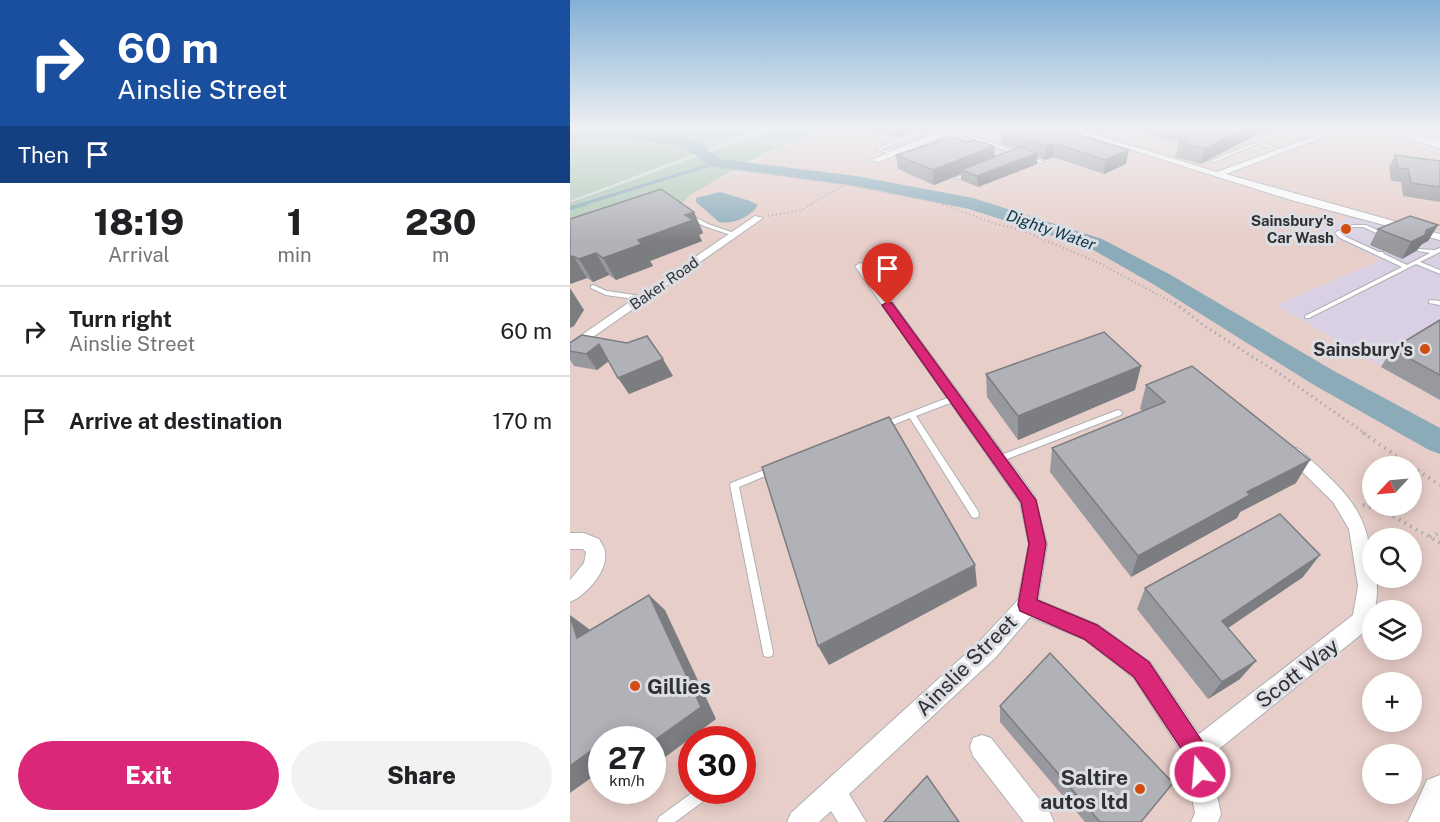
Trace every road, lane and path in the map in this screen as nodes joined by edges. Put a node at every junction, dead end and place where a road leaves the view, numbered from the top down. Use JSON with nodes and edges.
{"nodes":[{"id":1,"x":686,"y":166,"type":"edge"},
{"id":2,"x":711,"y":166,"type":"edge"},
{"id":3,"x":1193,"y":166,"type":"edge"},
{"id":4,"x":1240,"y":166,"type":"edge"},
{"id":5,"x":976,"y":171,"type":"edge"},
{"id":6,"x":1219,"y":174,"type":"junction"},
{"id":7,"x":957,"y":178,"type":"dead end"},
{"id":8,"x":844,"y":185,"type":"junction"},
{"id":9,"x":570,"y":203,"type":"edge"},
{"id":10,"x":682,"y":212,"type":"edge"},
{"id":11,"x":758,"y":218,"type":"joint"},
{"id":12,"x":1352,"y":226,"type":"dead end"},
{"id":13,"x":1340,"y":232,"type":"dead end"},
{"id":14,"x":734,"y":234,"type":"junction"},
{"id":15,"x":1386,"y":236,"type":"edge"},
{"id":16,"x":1440,"y":237,"type":"edge"},
{"id":17,"x":1420,"y":250,"type":"edge"},
{"id":18,"x":1438,"y":251,"type":"edge"},
{"id":19,"x":1415,"y":262,"type":"junction"},
{"id":20,"x":1405,"y":266,"type":"junction"},
{"id":21,"x":860,"y":267,"type":"dead end"},
{"id":22,"x":1440,"y":272,"type":"edge"},
{"id":23,"x":593,"y":287,"type":"dead end"},
{"id":24,"x":641,"y":298,"type":"junction"},
{"id":25,"x":1431,"y":302,"type":"dead end"},
{"id":26,"x":1440,"y":303,"type":"edge"},
{"id":27,"x":1307,"y":316,"type":"dead end"},
{"id":28,"x":570,"y":349,"type":"edge"},
{"id":29,"x":955,"y":398,"type":"junction"},
{"id":30,"x":1118,"y":413,"type":"dead end"},
{"id":31,"x":912,"y":415,"type":"junction"},
{"id":32,"x":879,"y":428,"type":"edge"},
{"id":33,"x":1279,"y":442,"type":"edge"},
{"id":34,"x":1396,"y":456,"type":"edge"},
{"id":35,"x":999,"y":459,"type":"junction"},
{"id":36,"x":778,"y":467,"type":"edge"},
{"id":37,"x":1422,"y":474,"type":"edge"},
{"id":38,"x":1440,"y":485,"type":"edge"},
{"id":39,"x":1339,"y":497,"type":"junction"},
{"id":40,"x":975,"y":514,"type":"dead end"},
{"id":41,"x":1440,"y":533,"type":"edge"},
{"id":42,"x":1428,"y":538,"type":"junction"},
{"id":43,"x":570,"y":541,"type":"edge"},
{"id":44,"x":1440,"y":543,"type":"edge"},
{"id":45,"x":570,"y":592,"type":"edge"},
{"id":46,"x":1027,"y":605,"type":"junction"},
{"id":47,"x":768,"y":652,"type":"dead end"},
{"id":48,"x":982,"y":747,"type":"dead end"},
{"id":49,"x":1196,"y":752,"type":"junction"},
{"id":50,"x":833,"y":792,"type":"junction"},
{"id":51,"x":1440,"y":793,"type":"edge"},
{"id":52,"x":688,"y":804,"type":"edge"},
{"id":53,"x":664,"y":822,"type":"edge"},
{"id":54,"x":800,"y":822,"type":"edge"},
{"id":55,"x":853,"y":822,"type":"edge"},
{"id":56,"x":1041,"y":822,"type":"edge"},
{"id":57,"x":1204,"y":822,"type":"edge"},
{"id":58,"x":1427,"y":822,"type":"edge"}],
"edges":[{"from":1,"to":9,"type":"path"},
{"from":2,"to":8,"type":"path"},
{"from":3,"to":6,"type":"street"},
{"from":4,"to":6,"type":"street"},
{"from":5,"to":7,"type":"lane"},
{"from":6,"to":16,"type":"street"},
{"from":8,"to":11,"type":"path"},
{"from":8,"to":34,"type":"path"},
{"from":10,"to":14,"type":"lane"},
{"from":11,"to":14,"type":"street","name":"Baker Road"},
{"from":12,"to":15,"type":"lane"},
{"from":13,"to":20,"type":"lane"},
{"from":14,"to":24,"type":"street","name":"Baker Road"},
{"from":17,"to":18,"type":"lane"},
{"from":18,"to":19,"type":"lane"},
{"from":19,"to":20,"type":"lane"},
{"from":19,"to":22,"type":"lane"},
{"from":20,"to":27,"type":"lane"},
{"from":21,"to":29,"type":"street","name":"Ainslie Street"},
{"from":23,"to":24,"type":"lane"},
{"from":24,"to":28,"type":"street","name":"Baker Road"},
{"from":25,"to":26,"type":"lane"},
{"from":29,"to":31,"type":"lane"},
{"from":29,"to":35,"type":"street","name":"Ainslie Street"},
{"from":30,"to":35,"type":"lane"},
{"from":31,"to":32,"type":"lane"},
{"from":31,"to":40,"type":"lane"},
{"from":33,"to":39,"type":"street","name":"Scott Way"},
{"from":35,"to":46,"type":"street","name":"Ainslie Street"},
{"from":36,"to":47,"type":"lane"},
{"from":37,"to":38,"type":"path"},
{"from":39,"to":42,"type":"path"},
{"from":39,"to":49,"type":"street","name":"Scott Way"},
{"from":41,"to":42,"type":"path"},
{"from":42,"to":44,"type":"path"},
{"from":43,"to":45,"type":"street"},
{"from":46,"to":49,"type":"street"},
{"from":46,"to":50,"type":"street","name":"Ainslie Street"},
{"from":48,"to":56,"type":"street"},
{"from":49,"to":57,"type":"street"},
{"from":50,"to":54,"type":"street","name":"Ainslie Street"},
{"from":50,"to":55,"type":"street"},
{"from":51,"to":58,"type":"main road"},
{"from":52,"to":53,"type":"lane"}]}
